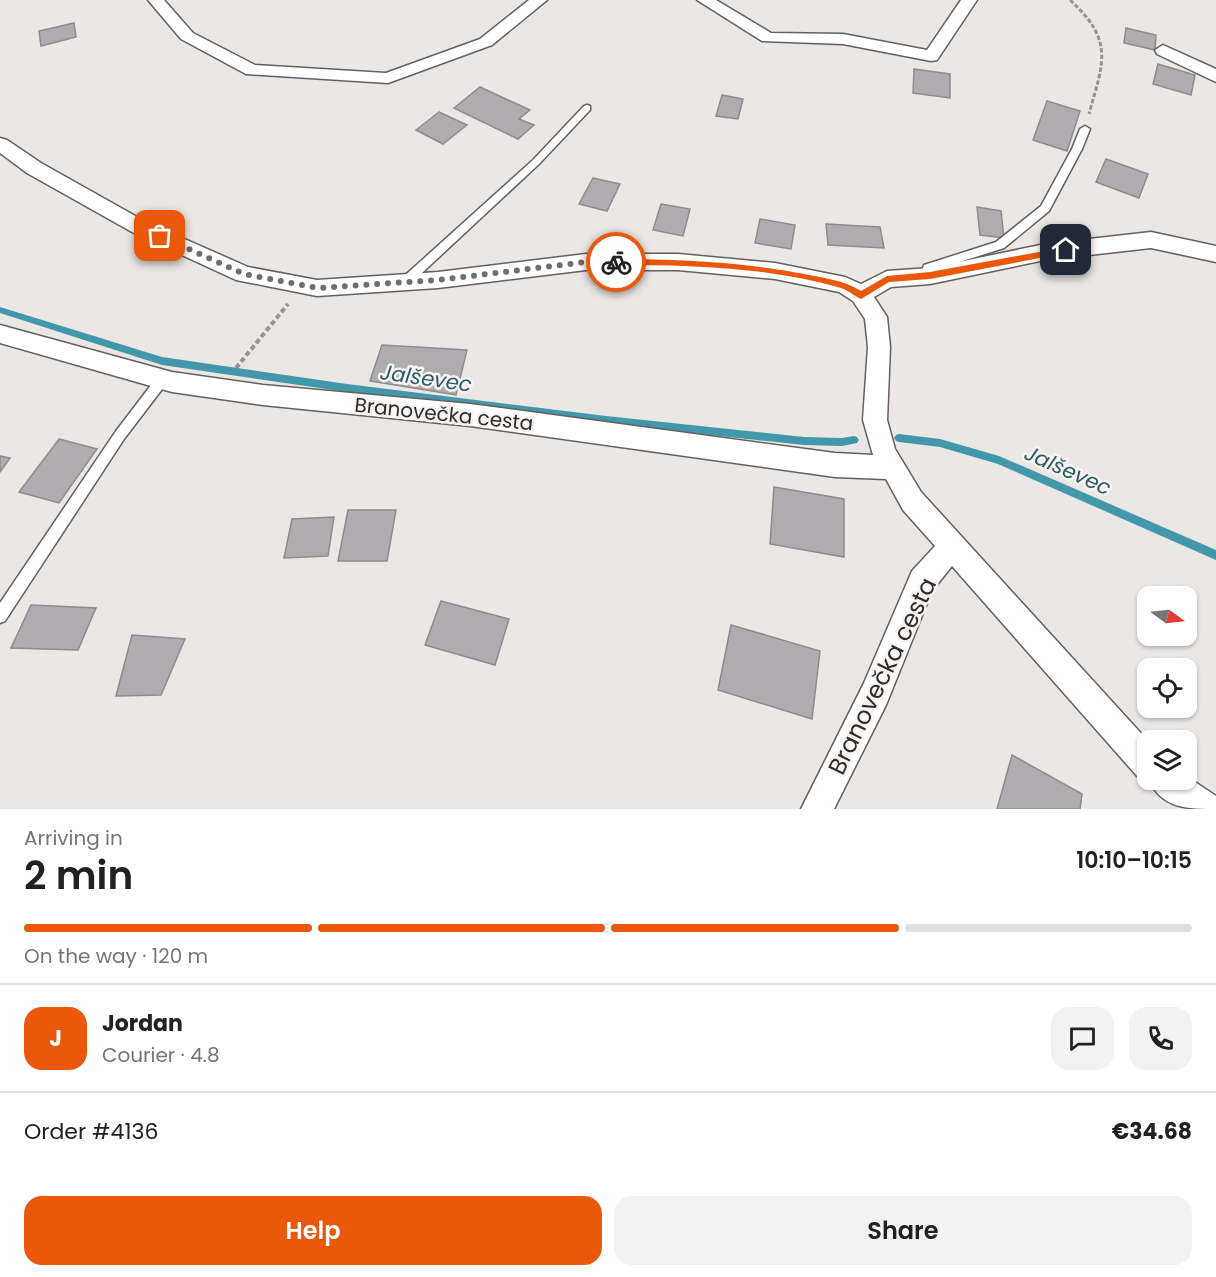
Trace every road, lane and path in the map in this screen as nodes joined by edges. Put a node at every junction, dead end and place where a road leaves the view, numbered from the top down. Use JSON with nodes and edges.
{"nodes":[{"id":1,"x":156,"y":0,"type":"edge"},
{"id":2,"x":539,"y":0,"type":"edge"},
{"id":3,"x":705,"y":0,"type":"edge"},
{"id":4,"x":969,"y":0,"type":"edge"},
{"id":5,"x":1070,"y":0,"type":"edge"},
{"id":6,"x":1163,"y":50,"type":"dead end"},
{"id":7,"x":1216,"y":76,"type":"edge"},
{"id":8,"x":587,"y":108,"type":"dead end"},
{"id":9,"x":1085,"y":129,"type":"joint"},
{"id":10,"x":0,"y":144,"type":"edge"},
{"id":11,"x":1216,"y":254,"type":"edge"},
{"id":12,"x":930,"y":276,"type":"junction"},
{"id":13,"x":405,"y":282,"type":"junction"},
{"id":14,"x":304,"y":286,"type":"junction"},
{"id":15,"x":861,"y":295,"type":"junction"},
{"id":16,"x":0,"y":334,"type":"edge"},
{"id":17,"x":239,"y":364,"type":"dead end"},
{"id":18,"x":162,"y":380,"type":"junction"},
{"id":19,"x":888,"y":460,"type":"junction"},
{"id":20,"x":952,"y":546,"type":"junction"},
{"id":21,"x":0,"y":616,"type":"edge"},
{"id":22,"x":1137,"y":753,"type":"edge"},
{"id":23,"x":1179,"y":790,"type":"edge"},
{"id":24,"x":817,"y":809,"type":"edge"},
{"id":25,"x":1207,"y":809,"type":"edge"}],
"edges":[{"from":1,"to":2,"type":"street"},
{"from":3,"to":4,"type":"street"},
{"from":5,"to":9,"type":"path"},
{"from":6,"to":7,"type":"street"},
{"from":8,"to":13,"type":"lane"},
{"from":9,"to":12,"type":"lane"},
{"from":10,"to":14,"type":"street"},
{"from":11,"to":12,"type":"street"},
{"from":12,"to":15,"type":"street"},
{"from":13,"to":14,"type":"street"},
{"from":13,"to":15,"type":"street"},
{"from":14,"to":17,"type":"path"},
{"from":15,"to":19,"type":"street"},
{"from":16,"to":18,"type":"street","name":"Branovečka cesta"},
{"from":18,"to":19,"type":"street","name":"Branovečka cesta"},
{"from":18,"to":21,"type":"lane"},
{"from":19,"to":20,"type":"street"},
{"from":20,"to":22,"type":"street"},
{"from":20,"to":24,"type":"street","name":"Branovečka cesta"},
{"from":23,"to":25,"type":"street"}]}
